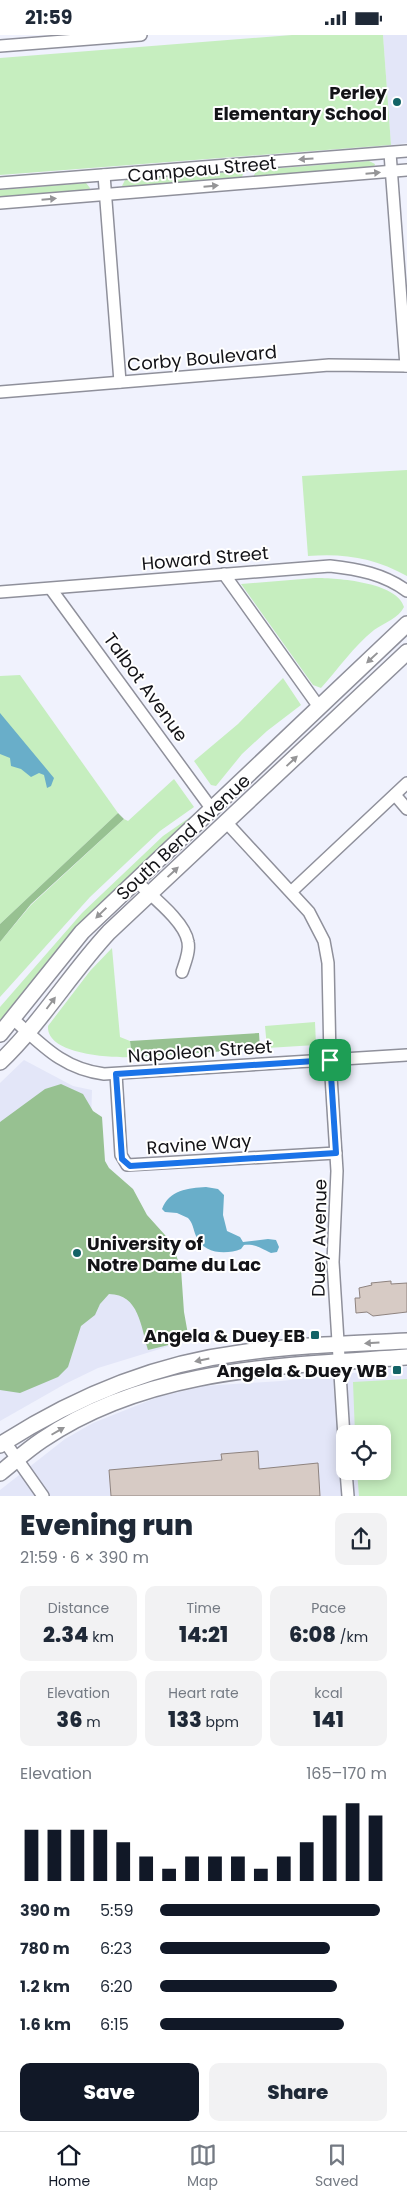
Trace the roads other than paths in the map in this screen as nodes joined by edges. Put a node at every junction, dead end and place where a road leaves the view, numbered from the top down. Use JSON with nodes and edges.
{"nodes":[{"id":1,"x":141,"y":35,"type":"edge"},
{"id":2,"x":93,"y":37,"type":"edge"},
{"id":3,"x":0,"y":46,"type":"edge"},
{"id":4,"x":407,"y":151,"type":"edge"},
{"id":5,"x":390,"y":153,"type":"junction"},
{"id":6,"x":407,"y":170,"type":"edge"},
{"id":7,"x":391,"y":171,"type":"junction"},
{"id":8,"x":104,"y":175,"type":"junction"},
{"id":9,"x":0,"y":183,"type":"edge"},
{"id":10,"x":106,"y":194,"type":"junction"},
{"id":11,"x":0,"y":203,"type":"edge"},
{"id":12,"x":407,"y":366,"type":"edge"},
{"id":13,"x":120,"y":383,"type":"junction"},
{"id":14,"x":0,"y":392,"type":"edge"},
{"id":15,"x":224,"y":574,"type":"junction"},
{"id":16,"x":51,"y":589,"type":"junction"},
{"id":17,"x":407,"y":591,"type":"edge"},
{"id":18,"x":0,"y":592,"type":"edge"},
{"id":19,"x":407,"y":625,"type":"edge"},
{"id":20,"x":407,"y":652,"type":"edge"},
{"id":21,"x":319,"y":707,"type":"junction"},
{"id":22,"x":407,"y":783,"type":"edge"},
{"id":23,"x":395,"y":795,"type":"junction"},
{"id":24,"x":211,"y":808,"type":"junction"},
{"id":25,"x":407,"y":809,"type":"edge"},
{"id":26,"x":226,"y":822,"type":"junction"},
{"id":27,"x":135,"y":880,"type":"junction"},
{"id":28,"x":292,"y":891,"type":"junction"},
{"id":29,"x":150,"y":894,"type":"junction"},
{"id":30,"x":182,"y":972,"type":"dead end"},
{"id":31,"x":13,"y":1019,"type":"junction"},
{"id":32,"x":28,"y":1033,"type":"junction"},
{"id":33,"x":0,"y":1034,"type":"edge"},
{"id":34,"x":407,"y":1055,"type":"edge"},
{"id":35,"x":330,"y":1060,"type":"junction"},
{"id":36,"x":0,"y":1062,"type":"edge"},
{"id":37,"x":116,"y":1074,"type":"junction"},
{"id":38,"x":336,"y":1153,"type":"junction"},
{"id":39,"x":407,"y":1341,"type":"edge"},
{"id":40,"x":337,"y":1345,"type":"junction"},
{"id":41,"x":407,"y":1357,"type":"edge"},
{"id":42,"x":338,"y":1362,"type":"junction"},
{"id":43,"x":343,"y":1425,"type":"edge"},
{"id":44,"x":2,"y":1443,"type":"edge"},
{"id":45,"x":18,"y":1459,"type":"junction"},
{"id":46,"x":0,"y":1473,"type":"edge"},
{"id":47,"x":347,"y":1480,"type":"edge"},
{"id":48,"x":43,"y":1496,"type":"edge"},
{"id":49,"x":348,"y":1496,"type":"edge"}],
"edges":[{"from":1,"to":2,"type":"street"},
{"from":2,"to":3,"type":"street"},
{"from":4,"to":5,"type":"street","name":"Campeau Street"},
{"from":5,"to":7,"type":"street"},
{"from":5,"to":8,"type":"street","name":"Campeau Street","one_way":true},
{"from":6,"to":7,"type":"street","name":"Campeau Street"},
{"from":10,"to":7,"type":"street","name":"Campeau Street","one_way":true},
{"from":7,"to":12,"type":"street"},
{"from":8,"to":9,"type":"street","name":"Campeau Street"},
{"from":8,"to":10,"type":"street"},
{"from":11,"to":10,"type":"street","name":"Campeau Street","one_way":true},
{"from":10,"to":13,"type":"street"},
{"from":12,"to":13,"type":"street","name":"Corby Boulevard"},
{"from":13,"to":14,"type":"street","name":"Corby Boulevard"},
{"from":15,"to":16,"type":"street","name":"Howard Street"},
{"from":15,"to":17,"type":"street","name":"Howard Street"},
{"from":15,"to":21,"type":"street"},
{"from":16,"to":18,"type":"street","name":"Howard Street"},
{"from":16,"to":24,"type":"street","name":"Talbot Avenue"},
{"from":19,"to":21,"type":"main road","name":"South Bend Avenue","one_way":true},
{"from":26,"to":20,"type":"main road","name":"South Bend Avenue","one_way":true},
{"from":21,"to":24,"type":"main road","name":"South Bend Avenue"},
{"from":22,"to":23,"type":"street"},
{"from":23,"to":25,"type":"street"},
{"from":23,"to":28,"type":"street"},
{"from":24,"to":27,"type":"main road","name":"South Bend Avenue"},
{"from":26,"to":28,"type":"street","name":"Duey Avenue"},
{"from":29,"to":26,"type":"main road","name":"South Bend Avenue","one_way":true},
{"from":27,"to":29,"type":"street"},
{"from":27,"to":31,"type":"main road","name":"South Bend Avenue","one_way":true},
{"from":28,"to":35,"type":"street","name":"Duey Avenue"},
{"from":29,"to":30,"type":"street"},
{"from":32,"to":29,"type":"main road","name":"South Bend Avenue","one_way":true},
{"from":31,"to":32,"type":"street","name":"Napoleon Street"},
{"from":31,"to":33,"type":"main road","name":"South Bend Avenue"},
{"from":32,"to":36,"type":"main road","name":"South Bend Avenue"},
{"from":32,"to":37,"type":"street","name":"Napoleon Street"},
{"from":34,"to":35,"type":"street","name":"Napoleon Street"},
{"from":35,"to":37,"type":"street","name":"Napoleon Street"},
{"from":35,"to":38,"type":"street","name":"Duey Avenue"},
{"from":37,"to":38,"type":"street","name":"Ravine Way"},
{"from":38,"to":40,"type":"street","name":"Duey Avenue"},
{"from":39,"to":40,"type":"main road","one_way":true},
{"from":40,"to":42,"type":"street","name":"Duey Avenue"},
{"from":40,"to":44,"type":"main road","one_way":true},
{"from":41,"to":42,"type":"main road"},
{"from":42,"to":43,"type":"street","name":"Duey Avenue"},
{"from":45,"to":42,"type":"main road","one_way":true},
{"from":44,"to":45,"type":"street"},
{"from":45,"to":46,"type":"main road"},
{"from":45,"to":48,"type":"street"},
{"from":47,"to":49,"type":"street"}]}
